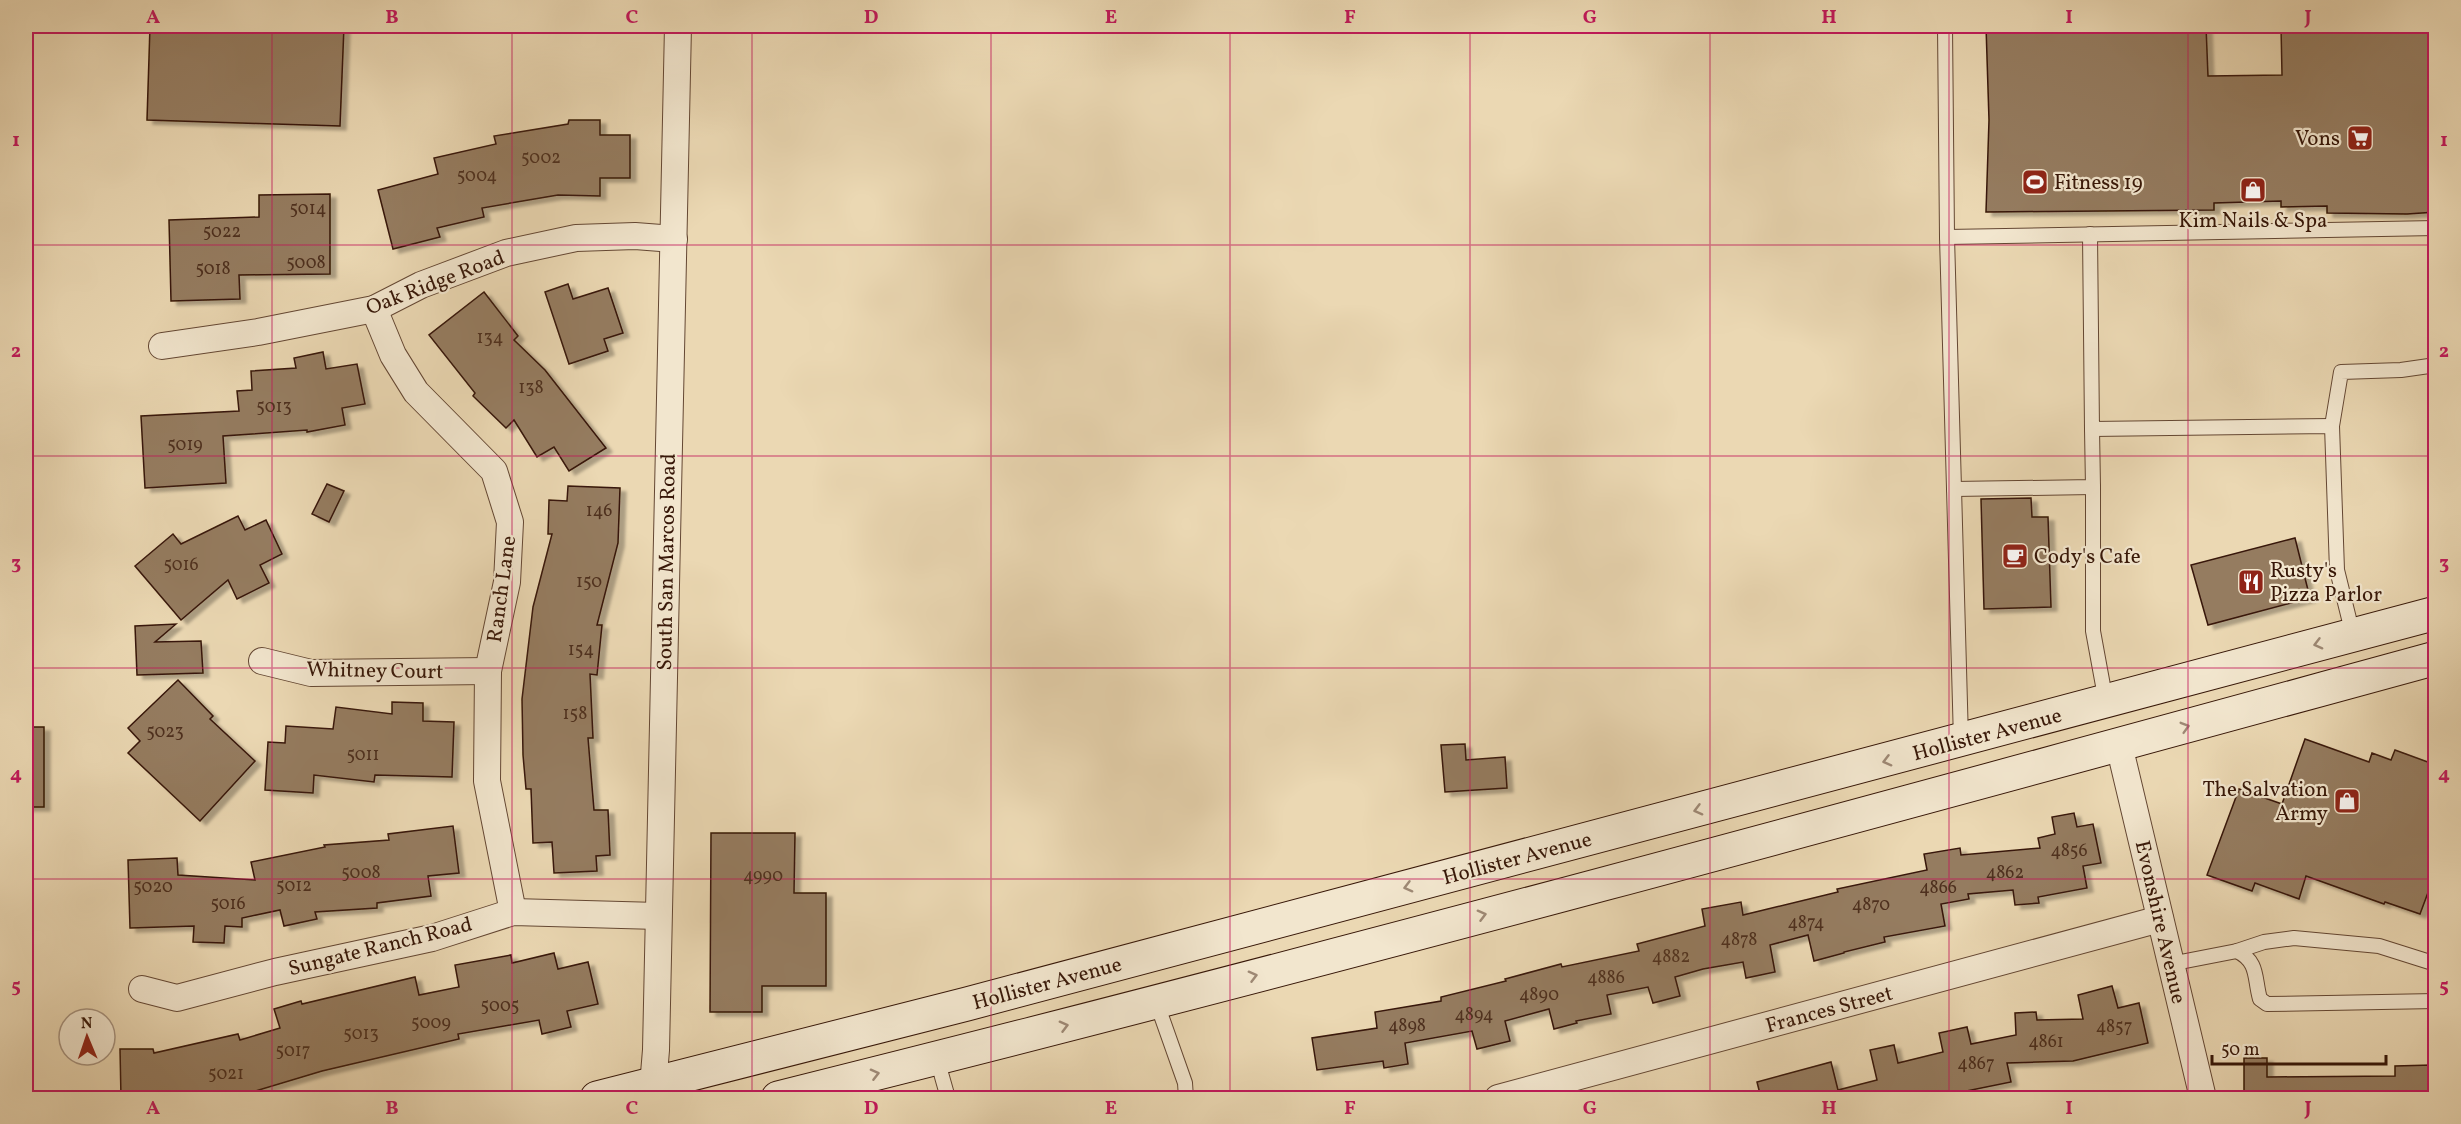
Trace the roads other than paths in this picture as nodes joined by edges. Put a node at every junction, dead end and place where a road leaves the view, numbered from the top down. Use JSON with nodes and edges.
{"nodes":[{"id":1,"x":678,"y":26,"type":"edge"},
{"id":2,"x":1945,"y":26,"type":"edge"},
{"id":3,"x":2436,"y":228,"type":"edge"},
{"id":4,"x":2090,"y":234,"type":"junction"},
{"id":5,"x":1947,"y":237,"type":"junction"},
{"id":6,"x":674,"y":239,"type":"junction"},
{"id":7,"x":374,"y":309,"type":"junction"},
{"id":8,"x":162,"y":346,"type":"dead end"},
{"id":9,"x":2436,"y":365,"type":"edge"},
{"id":10,"x":2332,"y":426,"type":"junction"},
{"id":11,"x":2092,"y":429,"type":"junction"},
{"id":12,"x":2093,"y":488,"type":"junction"},
{"id":13,"x":1954,"y":489,"type":"junction"},
{"id":14,"x":2436,"y":613,"type":"edge"},
{"id":15,"x":2353,"y":635,"type":"junction"},
{"id":16,"x":2436,"y":658,"type":"edge"},
{"id":17,"x":262,"y":661,"type":"dead end"},
{"id":18,"x":489,"y":671,"type":"junction"},
{"id":19,"x":2106,"y":702,"type":"junction"},
{"id":20,"x":1961,"y":741,"type":"junction"},
{"id":21,"x":2119,"y":745,"type":"junction"},
{"id":22,"x":513,"y":912,"type":"junction"},
{"id":23,"x":658,"y":916,"type":"junction"},
{"id":24,"x":2160,"y":919,"type":"junction"},
{"id":25,"x":2237,"y":951,"type":"junction"},
{"id":26,"x":2170,"y":964,"type":"junction"},
{"id":27,"x":2436,"y":964,"type":"edge"},
{"id":28,"x":142,"y":989,"type":"dead end"},
{"id":29,"x":1156,"y":1001,"type":"junction"},
{"id":30,"x":2436,"y":1001,"type":"edge"},
{"id":31,"x":937,"y":1059,"type":"junction"},
{"id":32,"x":652,"y":1092,"type":"edge"},
{"id":33,"x":597,"y":1098,"type":"edge"},
{"id":34,"x":778,"y":1098,"type":"edge"},
{"id":35,"x":948,"y":1098,"type":"edge"},
{"id":36,"x":1186,"y":1098,"type":"edge"},
{"id":37,"x":1498,"y":1098,"type":"edge"},
{"id":38,"x":2203,"y":1098,"type":"edge"}],
"edges":[{"from":1,"to":6,"type":"street","name":"South San Marcos Road"},
{"from":2,"to":5,"type":"lane"},
{"from":3,"to":4,"type":"lane"},
{"from":4,"to":5,"type":"lane"},
{"from":4,"to":11,"type":"lane"},
{"from":5,"to":13,"type":"lane"},
{"from":6,"to":7,"type":"street","name":"Oak Ridge Road"},
{"from":6,"to":23,"type":"street","name":"South San Marcos Road"},
{"from":7,"to":8,"type":"street","name":"Oak Ridge Road"},
{"from":7,"to":18,"type":"street","name":"Ranch Lane"},
{"from":9,"to":10,"type":"lane"},
{"from":10,"to":11,"type":"lane"},
{"from":10,"to":15,"type":"lane"},
{"from":11,"to":12,"type":"lane"},
{"from":12,"to":13,"type":"lane"},
{"from":12,"to":19,"type":"lane"},
{"from":13,"to":20,"type":"lane"},
{"from":14,"to":15,"type":"main road","name":"Hollister Avenue"},
{"from":15,"to":19,"type":"main road","name":"Hollister Avenue","one_way":true},
{"from":21,"to":16,"type":"main road","one_way":true},
{"from":17,"to":18,"type":"street","name":"Whitney Court"},
{"from":18,"to":22,"type":"street","name":"Ranch Lane"},
{"from":19,"to":20,"type":"main road","name":"Hollister Avenue"},
{"from":20,"to":32,"type":"main road","name":"Hollister Avenue","one_way":true},
{"from":21,"to":24,"type":"street","name":"Evonshire Avenue"},
{"from":29,"to":21,"type":"main road","one_way":true},
{"from":22,"to":23,"type":"street","name":"Sungate Ranch Road"},
{"from":22,"to":28,"type":"street","name":"Sungate Ranch Road"},
{"from":23,"to":32,"type":"street","name":"South San Marcos Road"},
{"from":24,"to":26,"type":"street","name":"Evonshire Avenue"},
{"from":24,"to":37,"type":"street","name":"Frances Street"},
{"from":25,"to":26,"type":"lane"},
{"from":25,"to":27,"type":"lane"},
{"from":25,"to":30,"type":"lane"},
{"from":26,"to":38,"type":"street","name":"Evonshire Avenue"},
{"from":31,"to":29,"type":"main road","one_way":true},
{"from":29,"to":36,"type":"lane"},
{"from":34,"to":31,"type":"main road","one_way":true},
{"from":31,"to":35,"type":"lane"},
{"from":32,"to":33,"type":"main road","name":"Hollister Avenue"}]}
